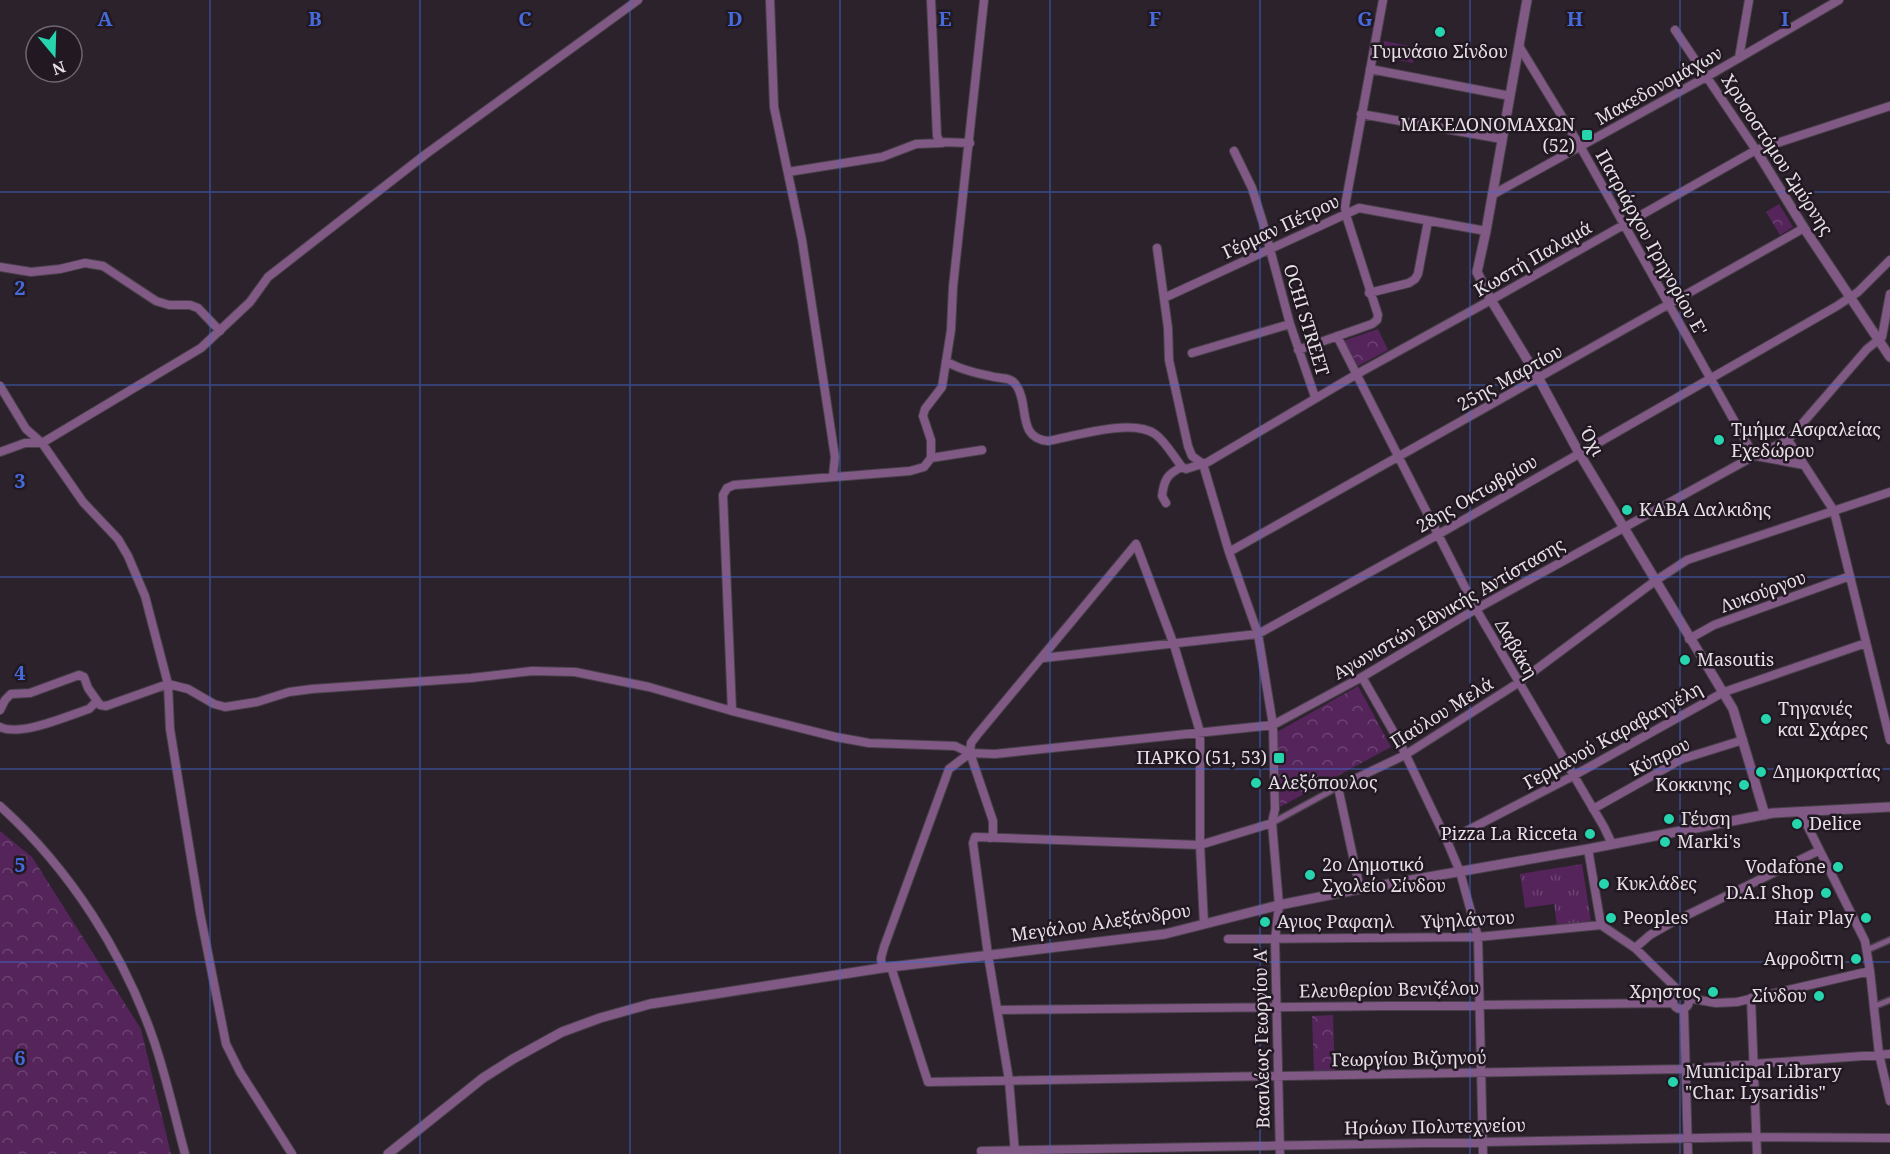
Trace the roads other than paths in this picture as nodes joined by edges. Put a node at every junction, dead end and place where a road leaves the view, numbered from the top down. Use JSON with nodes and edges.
{"nodes":[{"id":1,"x":638,"y":0,"type":"edge"},
{"id":2,"x":770,"y":0,"type":"edge"},
{"id":3,"x":931,"y":0,"type":"edge"},
{"id":4,"x":984,"y":0,"type":"edge"},
{"id":5,"x":1383,"y":0,"type":"edge"},
{"id":6,"x":1527,"y":0,"type":"edge"},
{"id":7,"x":1749,"y":0,"type":"edge"},
{"id":8,"x":1839,"y":0,"type":"edge"},
{"id":9,"x":1675,"y":30,"type":"dead end"},
{"id":10,"x":1519,"y":46,"type":"junction"},
{"id":11,"x":1739,"y":58,"type":"junction"},
{"id":12,"x":1370,"y":69,"type":"junction"},
{"id":13,"x":1708,"y":76,"type":"junction"},
{"id":14,"x":1510,"y":96,"type":"junction"},
{"id":15,"x":1890,"y":106,"type":"edge"},
{"id":16,"x":1361,"y":114,"type":"junction"},
{"id":17,"x":1502,"y":140,"type":"junction"},
{"id":18,"x":942,"y":143,"type":"junction"},
{"id":19,"x":970,"y":143,"type":"junction"},
{"id":20,"x":1580,"y":147,"type":"junction"},
{"id":21,"x":1756,"y":150,"type":"junction"},
{"id":22,"x":1234,"y":151,"type":"dead end"},
{"id":23,"x":788,"y":172,"type":"junction"},
{"id":24,"x":1492,"y":195,"type":"junction"},
{"id":25,"x":1346,"y":215,"type":"junction"},
{"id":26,"x":1428,"y":221,"type":"junction"},
{"id":27,"x":1623,"y":225,"type":"junction"},
{"id":28,"x":1804,"y":228,"type":"junction"},
{"id":29,"x":1486,"y":231,"type":"junction"},
{"id":30,"x":1157,"y":248,"type":"dead end"},
{"id":31,"x":1269,"y":250,"type":"junction"},
{"id":32,"x":1890,"y":260,"type":"edge"},
{"id":33,"x":0,"y":267,"type":"edge"},
{"id":34,"x":1369,"y":293,"type":"junction"},
{"id":35,"x":1890,"y":294,"type":"edge"},
{"id":36,"x":1164,"y":298,"type":"junction"},
{"id":37,"x":1850,"y":298,"type":"junction"},
{"id":38,"x":1491,"y":300,"type":"junction"},
{"id":39,"x":1668,"y":306,"type":"junction"},
{"id":40,"x":1290,"y":324,"type":"junction"},
{"id":41,"x":220,"y":331,"type":"junction"},
{"id":42,"x":1337,"y":336,"type":"junction"},
{"id":43,"x":1880,"y":341,"type":"junction"},
{"id":44,"x":1298,"y":350,"type":"junction"},
{"id":45,"x":1192,"y":353,"type":"dead end"},
{"id":46,"x":1890,"y":357,"type":"edge"},
{"id":47,"x":946,"y":361,"type":"junction"},
{"id":48,"x":1357,"y":374,"type":"junction"},
{"id":49,"x":1539,"y":379,"type":"junction"},
{"id":50,"x":1711,"y":379,"type":"junction"},
{"id":51,"x":0,"y":386,"type":"edge"},
{"id":52,"x":1315,"y":398,"type":"junction"},
{"id":53,"x":1788,"y":440,"type":"junction"},
{"id":54,"x":42,"y":443,"type":"junction"},
{"id":55,"x":982,"y":450,"type":"dead end"},
{"id":56,"x":0,"y":452,"type":"edge"},
{"id":57,"x":1579,"y":453,"type":"junction"},
{"id":58,"x":1755,"y":456,"type":"junction"},
{"id":59,"x":931,"y":458,"type":"junction"},
{"id":60,"x":1399,"y":458,"type":"junction"},
{"id":61,"x":1203,"y":464,"type":"junction"},
{"id":62,"x":1804,"y":465,"type":"junction"},
{"id":63,"x":1182,"y":467,"type":"junction"},
{"id":64,"x":833,"y":476,"type":"junction"},
{"id":65,"x":1890,"y":492,"type":"edge"},
{"id":66,"x":1167,"y":503,"type":"dead end"},
{"id":67,"x":1834,"y":512,"type":"junction"},
{"id":68,"x":1623,"y":528,"type":"junction"},
{"id":69,"x":1439,"y":534,"type":"junction"},
{"id":70,"x":1229,"y":552,"type":"junction"},
{"id":71,"x":1850,"y":576,"type":"junction"},
{"id":72,"x":1655,"y":581,"type":"junction"},
{"id":73,"x":1476,"y":609,"type":"junction"},
{"id":74,"x":1258,"y":634,"type":"junction"},
{"id":75,"x":1689,"y":639,"type":"junction"},
{"id":76,"x":1866,"y":643,"type":"junction"},
{"id":77,"x":1174,"y":645,"type":"junction"},
{"id":78,"x":1043,"y":658,"type":"junction"},
{"id":79,"x":1362,"y":677,"type":"junction"},
{"id":80,"x":1518,"y":683,"type":"junction"},
{"id":81,"x":168,"y":684,"type":"junction"},
{"id":82,"x":1724,"y":692,"type":"junction"},
{"id":83,"x":97,"y":701,"type":"junction"},
{"id":84,"x":0,"y":710,"type":"edge"},
{"id":85,"x":732,"y":711,"type":"junction"},
{"id":86,"x":1273,"y":725,"type":"junction"},
{"id":87,"x":0,"y":727,"type":"edge"},
{"id":88,"x":1200,"y":732,"type":"junction"},
{"id":89,"x":1743,"y":740,"type":"junction"},
{"id":90,"x":1890,"y":740,"type":"edge"},
{"id":91,"x":970,"y":753,"type":"junction"},
{"id":92,"x":1405,"y":755,"type":"junction"},
{"id":93,"x":1574,"y":776,"type":"junction"},
{"id":94,"x":1338,"y":787,"type":"junction"},
{"id":95,"x":0,"y":806,"type":"edge"},
{"id":96,"x":1890,"y":807,"type":"edge"},
{"id":97,"x":1593,"y":808,"type":"junction"},
{"id":98,"x":1801,"y":813,"type":"junction"},
{"id":99,"x":1765,"y":815,"type":"junction"},
{"id":100,"x":1272,"y":823,"type":"junction"},
{"id":101,"x":990,"y":838,"type":"junction"},
{"id":102,"x":1447,"y":841,"type":"junction"},
{"id":103,"x":1612,"y":844,"type":"junction"},
{"id":104,"x":1200,"y":845,"type":"junction"},
{"id":105,"x":1588,"y":849,"type":"junction"},
{"id":106,"x":1818,"y":851,"type":"junction"},
{"id":107,"x":1460,"y":872,"type":"junction"},
{"id":108,"x":1360,"y":889,"type":"junction"},
{"id":109,"x":1279,"y":905,"type":"junction"},
{"id":110,"x":1204,"y":924,"type":"junction"},
{"id":111,"x":1601,"y":925,"type":"junction"},
{"id":112,"x":1478,"y":937,"type":"junction"},
{"id":113,"x":1228,"y":939,"type":"dead end"},
{"id":114,"x":1275,"y":940,"type":"junction"},
{"id":115,"x":1890,"y":940,"type":"edge"},
{"id":116,"x":1635,"y":948,"type":"junction"},
{"id":117,"x":1867,"y":950,"type":"junction"},
{"id":118,"x":988,"y":955,"type":"junction"},
{"id":119,"x":887,"y":968,"type":"junction"},
{"id":120,"x":1870,"y":971,"type":"junction"},
{"id":121,"x":1685,"y":996,"type":"junction"},
{"id":122,"x":1751,"y":998,"type":"junction"},
{"id":123,"x":1890,"y":1000,"type":"edge"},
{"id":124,"x":1673,"y":1003,"type":"junction"},
{"id":125,"x":1480,"y":1004,"type":"junction"},
{"id":126,"x":1276,"y":1006,"type":"junction"},
{"id":127,"x":1873,"y":1007,"type":"junction"},
{"id":128,"x":1684,"y":1009,"type":"junction"},
{"id":129,"x":998,"y":1010,"type":"junction"},
{"id":130,"x":1879,"y":1054,"type":"junction"},
{"id":131,"x":1890,"y":1054,"type":"edge"},
{"id":132,"x":1754,"y":1064,"type":"junction"},
{"id":133,"x":1684,"y":1069,"type":"junction"},
{"id":134,"x":1482,"y":1073,"type":"junction"},
{"id":135,"x":1279,"y":1077,"type":"junction"},
{"id":136,"x":1009,"y":1080,"type":"junction"},
{"id":137,"x":1890,"y":1101,"type":"edge"},
{"id":138,"x":1757,"y":1137,"type":"junction"},
{"id":139,"x":1890,"y":1138,"type":"edge"},
{"id":140,"x":1687,"y":1139,"type":"junction"},
{"id":141,"x":1482,"y":1142,"type":"junction"},
{"id":142,"x":1280,"y":1144,"type":"junction"},
{"id":143,"x":981,"y":1150,"type":"dead end"},
{"id":144,"x":1015,"y":1152,"type":"edge"},
{"id":145,"x":185,"y":1154,"type":"edge"},
{"id":146,"x":292,"y":1154,"type":"edge"},
{"id":147,"x":387,"y":1154,"type":"edge"},
{"id":148,"x":1280,"y":1154,"type":"edge"},
{"id":149,"x":1483,"y":1154,"type":"edge"},
{"id":150,"x":1688,"y":1154,"type":"edge"},
{"id":151,"x":1757,"y":1154,"type":"edge"}],
"edges":[{"from":1,"to":41,"type":"street"},
{"from":2,"to":23,"type":"street"},
{"from":3,"to":18,"type":"street"},
{"from":4,"to":19,"type":"street"},
{"from":5,"to":12,"type":"street"},
{"from":6,"to":10,"type":"street","name":"Όχι"},
{"from":7,"to":11,"type":"street"},
{"from":8,"to":11,"type":"street","name":"Μακεδονομάχων"},
{"from":9,"to":13,"type":"street","name":"Χρυσοστόμου Σμύρνης"},
{"from":10,"to":14,"type":"street","name":"Όχι"},
{"from":10,"to":20,"type":"street","name":"Πατριάρχου Γρηγορίου Ε'"},
{"from":11,"to":13,"type":"street","name":"Μακεδονομάχων"},
{"from":12,"to":14,"type":"street"},
{"from":12,"to":16,"type":"street"},
{"from":13,"to":20,"type":"street","name":"Μακεδονομάχων"},
{"from":13,"to":21,"type":"street","name":"Χρυσοστόμου Σμύρνης"},
{"from":14,"to":17,"type":"street","name":"Όχι"},
{"from":15,"to":21,"type":"street","name":"Κωστή Παλαμά"},
{"from":16,"to":17,"type":"street"},
{"from":16,"to":25,"type":"street"},
{"from":17,"to":24,"type":"street","name":"Όχι"},
{"from":18,"to":19,"type":"street"},
{"from":18,"to":23,"type":"street"},
{"from":19,"to":47,"type":"street"},
{"from":20,"to":24,"type":"street","name":"Μακεδονομάχων"},
{"from":20,"to":27,"type":"street","name":"Πατριάρχου Γρηγορίου Ε'"},
{"from":21,"to":27,"type":"street","name":"Κωστή Παλαμά"},
{"from":21,"to":28,"type":"street","name":"Χρυσοστόμου Σμύρνης"},
{"from":22,"to":31,"type":"street","name":"OCHI STREET"},
{"from":23,"to":64,"type":"street"},
{"from":24,"to":29,"type":"street","name":"Όχι"},
{"from":25,"to":26,"type":"street","name":"Γέρμαν Πέτρου"},
{"from":25,"to":31,"type":"street","name":"Γέρμαν Πέτρου"},
{"from":25,"to":34,"type":"street"},
{"from":26,"to":29,"type":"street","name":"Γέρμαν Πέτρου"},
{"from":26,"to":34,"type":"street"},
{"from":27,"to":38,"type":"street","name":"Κωστή Παλαμά"},
{"from":27,"to":39,"type":"street","name":"Πατριάρχου Γρηγορίου Ε'"},
{"from":28,"to":37,"type":"street","name":"Χρυσοστόμου Σμύρνης"},
{"from":28,"to":39,"type":"street","name":"25ης Μαρτίου"},
{"from":29,"to":38,"type":"street","name":"Όχι"},
{"from":30,"to":36,"type":"street","name":"Βασιλέως Γεωργίου Α'"},
{"from":31,"to":36,"type":"street","name":"Γέρμαν Πέτρου"},
{"from":31,"to":40,"type":"street","name":"OCHI STREET"},
{"from":32,"to":37,"type":"street","name":"28ης Οκτωβρίου"},
{"from":33,"to":41,"type":"street"},
{"from":34,"to":42,"type":"street"},
{"from":35,"to":43,"type":"street"},
{"from":36,"to":61,"type":"street","name":"Βασιλέως Γεωργίου Α'"},
{"from":37,"to":43,"type":"street","name":"Χρυσοστόμου Σμύρνης"},
{"from":37,"to":50,"type":"street","name":"28ης Οκτωβρίου"},
{"from":38,"to":48,"type":"street","name":"Κωστή Παλαμά"},
{"from":38,"to":49,"type":"street","name":"Όχι"},
{"from":39,"to":49,"type":"street","name":"25ης Μαρτίου"},
{"from":39,"to":50,"type":"street","name":"Πατριάρχου Γρηγορίου Ε'"},
{"from":40,"to":44,"type":"street","name":"OCHI STREET"},
{"from":40,"to":45,"type":"street"},
{"from":41,"to":54,"type":"street"},
{"from":42,"to":44,"type":"street"},
{"from":42,"to":48,"type":"street","name":"Δαβάκη"},
{"from":43,"to":46,"type":"street","name":"Χρυσοστόμου Σμύρνης"},
{"from":43,"to":53,"type":"street","name":"Αγωνιστών Εθνικής Αντίστασης"},
{"from":44,"to":52,"type":"street","name":"OCHI STREET"},
{"from":47,"to":59,"type":"street"},
{"from":47,"to":63,"type":"street"},
{"from":48,"to":52,"type":"street","name":"Κωστή Παλαμά"},
{"from":48,"to":60,"type":"street","name":"Δαβάκη"},
{"from":49,"to":57,"type":"street","name":"Όχι"},
{"from":49,"to":60,"type":"street","name":"25ης Μαρτίου"},
{"from":50,"to":57,"type":"street","name":"28ης Οκτωβρίου"},
{"from":50,"to":58,"type":"street","name":"Πατριάρχου Γρηγορίου Ε'"},
{"from":51,"to":54,"type":"street"},
{"from":52,"to":61,"type":"street","name":"Κωστή Παλαμά"},
{"from":53,"to":58,"type":"street","name":"Αγωνιστών Εθνικής Αντίστασης"},
{"from":53,"to":62,"type":"street"},
{"from":54,"to":56,"type":"street"},
{"from":54,"to":81,"type":"street"},
{"from":55,"to":59,"type":"street"},
{"from":57,"to":68,"type":"street","name":"Όχι"},
{"from":57,"to":69,"type":"street","name":"28ης Οκτωβρίου"},
{"from":58,"to":62,"type":"street"},
{"from":58,"to":68,"type":"street","name":"Αγωνιστών Εθνικής Αντίστασης"},
{"from":59,"to":64,"type":"street"},
{"from":60,"to":69,"type":"street","name":"Δαβάκη"},
{"from":60,"to":70,"type":"street","name":"25ης Μαρτίου"},
{"from":61,"to":63,"type":"street"},
{"from":61,"to":70,"type":"street","name":"Βασιλέως Γεωργίου Α'"},
{"from":62,"to":67,"type":"street"},
{"from":63,"to":66,"type":"street"},
{"from":64,"to":85,"type":"street"},
{"from":65,"to":67,"type":"street","name":"Παύλου Μελά"},
{"from":67,"to":71,"type":"street"},
{"from":67,"to":72,"type":"street","name":"Παύλου Μελά"},
{"from":68,"to":72,"type":"street","name":"Όχι"},
{"from":68,"to":73,"type":"street","name":"Αγωνιστών Εθνικής Αντίστασης"},
{"from":69,"to":73,"type":"street","name":"Δαβάκη"},
{"from":69,"to":74,"type":"street","name":"28ης Οκτωβρίου"},
{"from":70,"to":74,"type":"street","name":"Βασιλέως Γεωργίου Α'"},
{"from":71,"to":75,"type":"street","name":"Λυκούργου"},
{"from":71,"to":76,"type":"street"},
{"from":72,"to":75,"type":"street","name":"Όχι"},
{"from":72,"to":80,"type":"street","name":"Παύλου Μελά"},
{"from":73,"to":79,"type":"street","name":"Αγωνιστών Εθνικής Αντίστασης"},
{"from":73,"to":80,"type":"street","name":"Δαβάκη"},
{"from":74,"to":77,"type":"street","name":"28ης Οκτωβρίου"},
{"from":74,"to":86,"type":"street","name":"Βασιλέως Γεωργίου Α'"},
{"from":75,"to":82,"type":"street","name":"Όχι"},
{"from":76,"to":82,"type":"street","name":"Γερμανού Καραβαγγέλη"},
{"from":76,"to":90,"type":"street"},
{"from":77,"to":78,"type":"street","name":"28ης Οκτωβρίου"},
{"from":77,"to":78,"type":"street"},
{"from":77,"to":88,"type":"street"},
{"from":78,"to":91,"type":"street"},
{"from":79,"to":86,"type":"street","name":"Αγωνιστών Εθνικής Αντίστασης"},
{"from":79,"to":92,"type":"street"},
{"from":80,"to":92,"type":"street","name":"Παύλου Μελά"},
{"from":80,"to":93,"type":"street","name":"Δαβάκη"},
{"from":81,"to":83,"type":"street"},
{"from":81,"to":85,"type":"street","name":"Αγωνιστών Εθνικής Αντίστασης"},
{"from":81,"to":146,"type":"street"},
{"from":82,"to":89,"type":"street"},
{"from":82,"to":93,"type":"street","name":"Γερμανού Καραβαγγέλη"},
{"from":83,"to":84,"type":"street"},
{"from":83,"to":87,"type":"street"},
{"from":85,"to":91,"type":"street","name":"Αγωνιστών Εθνικής Αντίστασης"},
{"from":86,"to":88,"type":"street","name":"Αγωνιστών Εθνικής Αντίστασης"},
{"from":86,"to":100,"type":"street","name":"Βασιλέως Γεωργίου Α'"},
{"from":88,"to":91,"type":"street","name":"Αγωνιστών Εθνικής Αντίστασης"},
{"from":88,"to":104,"type":"street"},
{"from":89,"to":97,"type":"street","name":"Κύπρου"},
{"from":89,"to":99,"type":"street"},
{"from":91,"to":101,"type":"street"},
{"from":91,"to":119,"type":"street"},
{"from":92,"to":94,"type":"street","name":"Παύλου Μελά"},
{"from":92,"to":102,"type":"street"},
{"from":93,"to":97,"type":"street","name":"Δαβάκη"},
{"from":93,"to":102,"type":"street","name":"Γερμανού Καραβαγγέλη"},
{"from":94,"to":100,"type":"street","name":"Παύλου Μελά"},
{"from":94,"to":108,"type":"street"},
{"from":95,"to":145,"type":"street"},
{"from":96,"to":98,"type":"street","name":"Μεγάλου Αλεξάνδρου"},
{"from":97,"to":103,"type":"street","name":"Δαβάκη"},
{"from":98,"to":99,"type":"street","name":"Μεγάλου Αλεξάνδρου"},
{"from":98,"to":106,"type":"street"},
{"from":99,"to":103,"type":"street","name":"Μεγάλου Αλεξάνδρου"},
{"from":100,"to":104,"type":"street","name":"Παύλου Μελά"},
{"from":100,"to":109,"type":"street","name":"Βασιλέως Γεωργίου Α'"},
{"from":101,"to":104,"type":"street","name":"Παύλου Μελά"},
{"from":101,"to":118,"type":"street","name":"Παύλου Μελά"},
{"from":102,"to":107,"type":"street"},
{"from":103,"to":105,"type":"street","name":"Μεγάλου Αλεξάνδρου"},
{"from":104,"to":110,"type":"street"},
{"from":105,"to":107,"type":"street","name":"Μεγάλου Αλεξάνδρου"},
{"from":105,"to":111,"type":"street"},
{"from":106,"to":116,"type":"street"},
{"from":106,"to":117,"type":"street"},
{"from":107,"to":108,"type":"street","name":"Μεγάλου Αλεξάνδρου"},
{"from":107,"to":112,"type":"street"},
{"from":108,"to":109,"type":"street","name":"Μεγάλου Αλεξάνδρου"},
{"from":109,"to":110,"type":"street","name":"Μεγάλου Αλεξάνδρου"},
{"from":109,"to":114,"type":"street","name":"Βασιλέως Γεωργίου Α'"},
{"from":110,"to":118,"type":"street","name":"Μεγάλου Αλεξάνδρου"},
{"from":111,"to":112,"type":"street","name":"Υψηλάντου"},
{"from":111,"to":116,"type":"street"},
{"from":112,"to":114,"type":"street","name":"Υψηλάντου"},
{"from":112,"to":125,"type":"street"},
{"from":113,"to":114,"type":"street","name":"Υψηλάντου"},
{"from":114,"to":126,"type":"street","name":"Βασιλέως Γεωργίου Α'"},
{"from":115,"to":117,"type":"street"},
{"from":116,"to":121,"type":"street"},
{"from":117,"to":120,"type":"street"},
{"from":118,"to":119,"type":"street","name":"Μεγάλου Αλεξάνδρου"},
{"from":118,"to":129,"type":"street"},
{"from":119,"to":136,"type":"street","name":"Γεωργίου Βιζυηνού"},
{"from":119,"to":147,"type":"street","name":"Μεγάλου Αλεξάνδρου"},
{"from":120,"to":122,"type":"street"},
{"from":120,"to":127,"type":"street"},
{"from":121,"to":122,"type":"street"},
{"from":121,"to":124,"type":"street"},
{"from":121,"to":128,"type":"street"},
{"from":122,"to":132,"type":"street"},
{"from":123,"to":127,"type":"street"},
{"from":124,"to":125,"type":"street","name":"Ελευθερίου Βενιζέλου"},
{"from":124,"to":128,"type":"street"},
{"from":125,"to":126,"type":"street","name":"Ελευθερίου Βενιζέλου"},
{"from":125,"to":134,"type":"street"},
{"from":126,"to":129,"type":"street","name":"Ελευθερίου Βενιζέλου"},
{"from":126,"to":135,"type":"street","name":"Βασιλέως Γεωργίου Α'"},
{"from":127,"to":130,"type":"street"},
{"from":128,"to":133,"type":"street"},
{"from":129,"to":136,"type":"street"},
{"from":130,"to":131,"type":"street","name":"Γεωργίου Βιζυηνού"},
{"from":130,"to":132,"type":"street","name":"Γεωργίου Βιζυηνού"},
{"from":130,"to":137,"type":"street"},
{"from":132,"to":133,"type":"street","name":"Γεωργίου Βιζυηνού"},
{"from":132,"to":138,"type":"street"},
{"from":133,"to":134,"type":"street","name":"Γεωργίου Βιζυηνού"},
{"from":133,"to":140,"type":"street"},
{"from":134,"to":135,"type":"street","name":"Γεωργίου Βιζυηνού"},
{"from":134,"to":141,"type":"street"},
{"from":135,"to":136,"type":"street","name":"Γεωργίου Βιζυηνού"},
{"from":135,"to":142,"type":"street","name":"Βασιλέως Γεωργίου Α'"},
{"from":136,"to":144,"type":"street"},
{"from":138,"to":139,"type":"street","name":"Ηρώων Πολυτεχνείου"},
{"from":138,"to":140,"type":"street","name":"Ηρώων Πολυτεχνείου"},
{"from":138,"to":151,"type":"street"},
{"from":140,"to":141,"type":"street","name":"Ηρώων Πολυτεχνείου"},
{"from":140,"to":150,"type":"street"},
{"from":141,"to":142,"type":"street","name":"Ηρώων Πολυτεχνείου"},
{"from":141,"to":149,"type":"street"},
{"from":142,"to":144,"type":"street","name":"Ηρώων Πολυτεχνείου"},
{"from":142,"to":148,"type":"street","name":"Βασιλέως Γεωργίου Α'"},
{"from":143,"to":144,"type":"street","name":"Ηρώων Πολυτεχνείου"}]}
